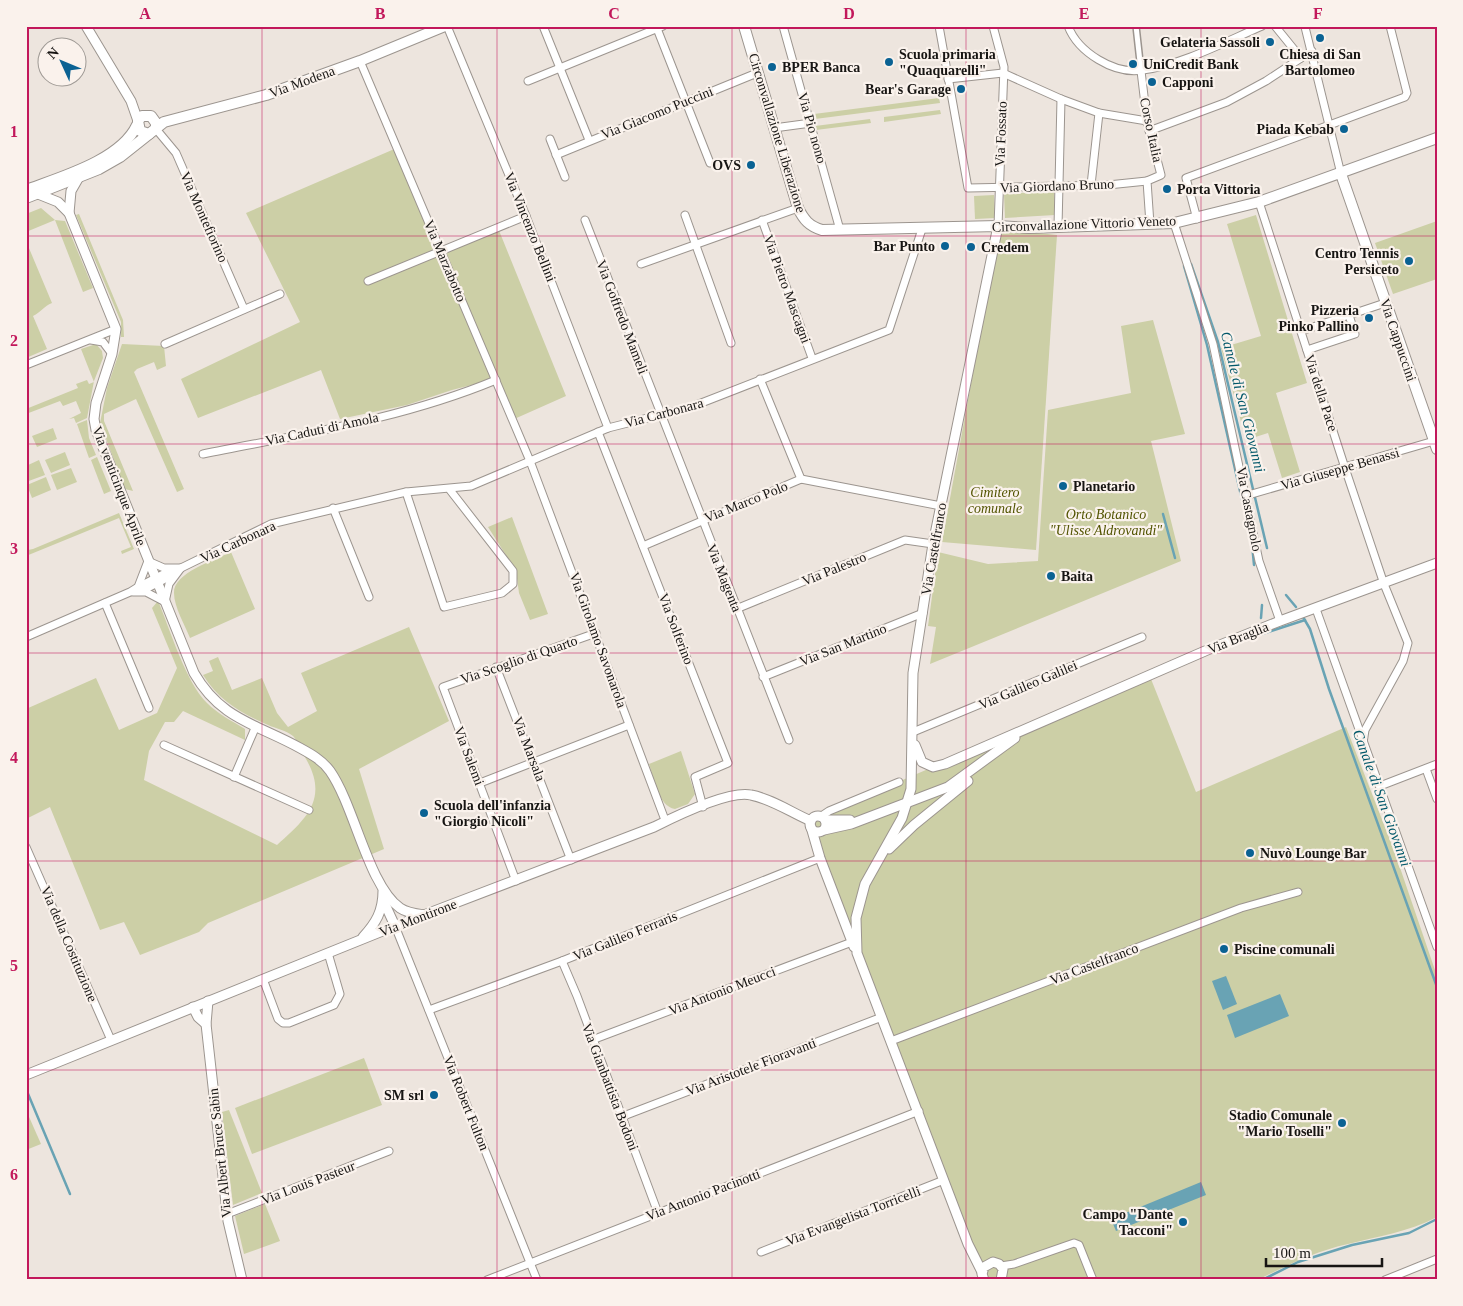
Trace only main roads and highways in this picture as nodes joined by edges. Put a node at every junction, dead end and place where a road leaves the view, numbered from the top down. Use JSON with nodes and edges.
{"nodes":[{"id":1,"x":446,"y":26,"type":"edge"},
{"id":2,"x":744,"y":26,"type":"edge"},
{"id":3,"x":197,"y":113,"type":"junction"},
{"id":4,"x":151,"y":116,"type":"junction"},
{"id":5,"x":137,"y":119,"type":"junction"},
{"id":6,"x":1437,"y":130,"type":"edge"},
{"id":7,"x":152,"y":131,"type":"junction"},
{"id":8,"x":1437,"y":138,"type":"edge"},
{"id":9,"x":1424,"y":144,"type":"junction"},
{"id":10,"x":1341,"y":174,"type":"junction"},
{"id":11,"x":56,"y":182,"type":"junction"},
{"id":12,"x":26,"y":190,"type":"edge"},
{"id":13,"x":26,"y":198,"type":"edge"},
{"id":14,"x":822,"y":230,"type":"joint"},
{"id":15,"x":1435,"y":445,"type":"edge"}],
"edges":[{"from":1,"to":3,"type":"main road","name":"Via Modena"},
{"from":2,"to":14,"type":"main road","name":"Circonvallazione Liberazione"},
{"from":3,"to":4,"type":"main road"},
{"from":3,"to":7,"type":"main road","name":"Via Modena"},
{"from":4,"to":5,"type":"main road"},
{"from":4,"to":7,"type":"main road"},
{"from":5,"to":7,"type":"main road"},
{"from":5,"to":11,"type":"main road","name":"Via Modena"},
{"from":6,"to":9,"type":"main road","name":"Circonvallazione Vittorio Veneto"},
{"from":7,"to":11,"type":"main road","name":"Via Modena"},
{"from":8,"to":9,"type":"main road","name":"Circonvallazione Vittorio Veneto"},
{"from":9,"to":10,"type":"main road","name":"Circonvallazione Vittorio Veneto"},
{"from":10,"to":14,"type":"main road","name":"Circonvallazione Vittorio Veneto"},
{"from":10,"to":15,"type":"main road","name":"Via Cappuccini"},
{"from":11,"to":12,"type":"main road","name":"Via Modena"},
{"from":11,"to":13,"type":"main road","name":"Via Modena"}]}
